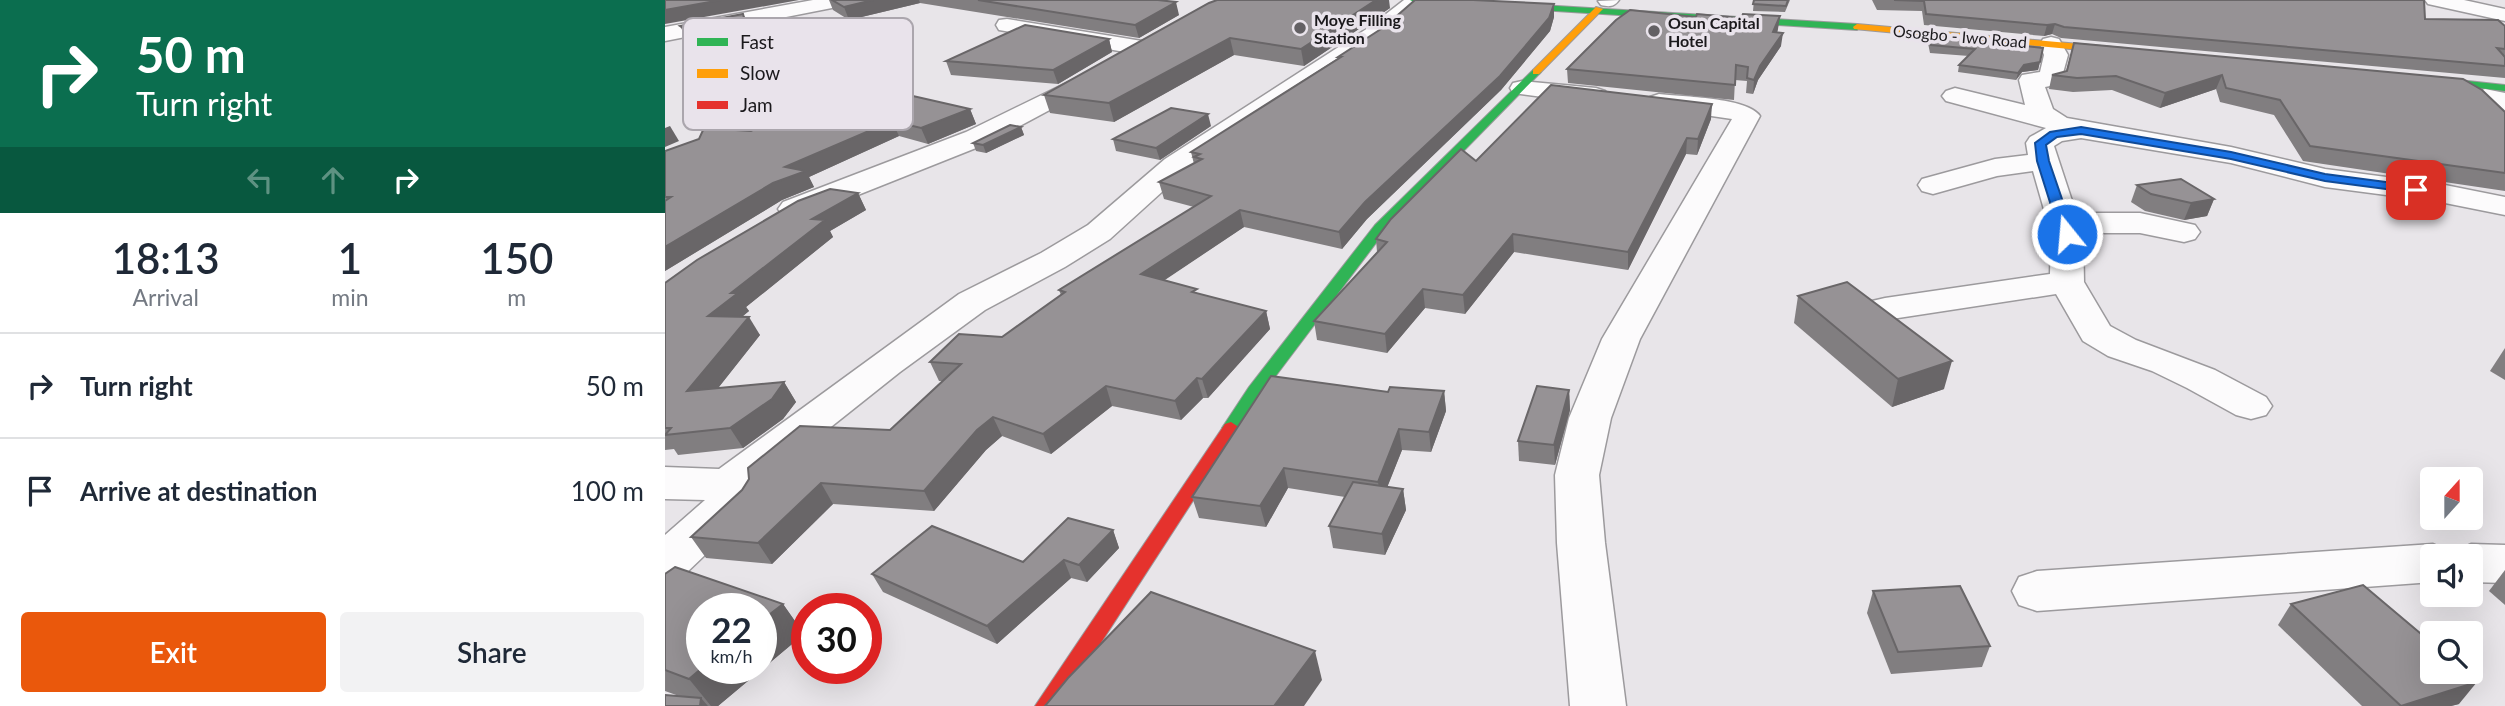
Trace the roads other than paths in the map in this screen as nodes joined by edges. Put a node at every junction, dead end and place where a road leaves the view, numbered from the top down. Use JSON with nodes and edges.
{"nodes":[{"id":1,"x":842,"y":0,"type":"edge"},
{"id":2,"x":1415,"y":0,"type":"edge"},
{"id":3,"x":1582,"y":0,"type":"edge"},
{"id":4,"x":2435,"y":0,"type":"edge"},
{"id":5,"x":1605,"y":4,"type":"edge"},
{"id":6,"x":2505,"y":15,"type":"edge"},
{"id":7,"x":757,"y":18,"type":"edge"},
{"id":8,"x":1007,"y":24,"type":"dead end"},
{"id":9,"x":683,"y":31,"type":"edge"},
{"id":10,"x":665,"y":34,"type":"edge"},
{"id":11,"x":1166,"y":34,"type":"edge"},
{"id":12,"x":2051,"y":44,"type":"junction"},
{"id":13,"x":1142,"y":48,"type":"junction"},
{"id":14,"x":2461,"y":83,"type":"joint"},
{"id":15,"x":1522,"y":88,"type":"junction"},
{"id":16,"x":1955,"y":96,"type":"dead end"},
{"id":17,"x":2501,"y":98,"type":"edge"},
{"id":18,"x":2056,"y":134,"type":"junction"},
{"id":19,"x":1933,"y":185,"type":"dead end"},
{"id":20,"x":2505,"y":206,"type":"edge"},
{"id":21,"x":773,"y":221,"type":"edge"},
{"id":22,"x":2064,"y":223,"type":"junction"},
{"id":23,"x":2184,"y":232,"type":"dead end"},
{"id":24,"x":2067,"y":282,"type":"junction"},
{"id":25,"x":1885,"y":309,"type":"edge"},
{"id":26,"x":2251,"y":406,"type":"dead end"},
{"id":27,"x":665,"y":483,"type":"edge"},
{"id":28,"x":728,"y":485,"type":"junction"},
{"id":29,"x":665,"y":564,"type":"edge"},
{"id":30,"x":2420,"y":564,"type":"edge"},
{"id":31,"x":2483,"y":564,"type":"edge"},
{"id":32,"x":2505,"y":564,"type":"edge"},
{"id":33,"x":2037,"y":591,"type":"dead end"},
{"id":34,"x":1047,"y":706,"type":"edge"},
{"id":35,"x":1598,"y":706,"type":"edge"}],
"edges":[{"from":1,"to":7,"type":"street"},
{"from":2,"to":5,"type":"main road","name":"Osogbo - Iwo Road"},
{"from":2,"to":28,"type":"street"},
{"from":3,"to":5,"type":"main road","name":"Osogbo - Iwo Road"},
{"from":4,"to":6,"type":"street"},
{"from":5,"to":12,"type":"main road","name":"Osogbo - Iwo Road"},
{"from":5,"to":12,"type":"main road","name":"Osogbo - Iwo Road"},
{"from":5,"to":15,"type":"main road"},
{"from":8,"to":13,"type":"street"},
{"from":9,"to":10,"type":"street"},
{"from":11,"to":13,"type":"street"},
{"from":12,"to":18,"type":"street"},
{"from":13,"to":21,"type":"street"},
{"from":14,"to":17,"type":"street"},
{"from":14,"to":17,"type":"main road"},
{"from":15,"to":34,"type":"main road"},
{"from":15,"to":35,"type":"street"},
{"from":16,"to":18,"type":"street"},
{"from":18,"to":19,"type":"street"},
{"from":18,"to":20,"type":"street"},
{"from":18,"to":22,"type":"street"},
{"from":22,"to":23,"type":"street"},
{"from":22,"to":24,"type":"street"},
{"from":24,"to":25,"type":"street"},
{"from":24,"to":26,"type":"street"},
{"from":27,"to":28,"type":"street"},
{"from":28,"to":29,"type":"street"},
{"from":30,"to":33,"type":"street"},
{"from":31,"to":32,"type":"street"}]}
